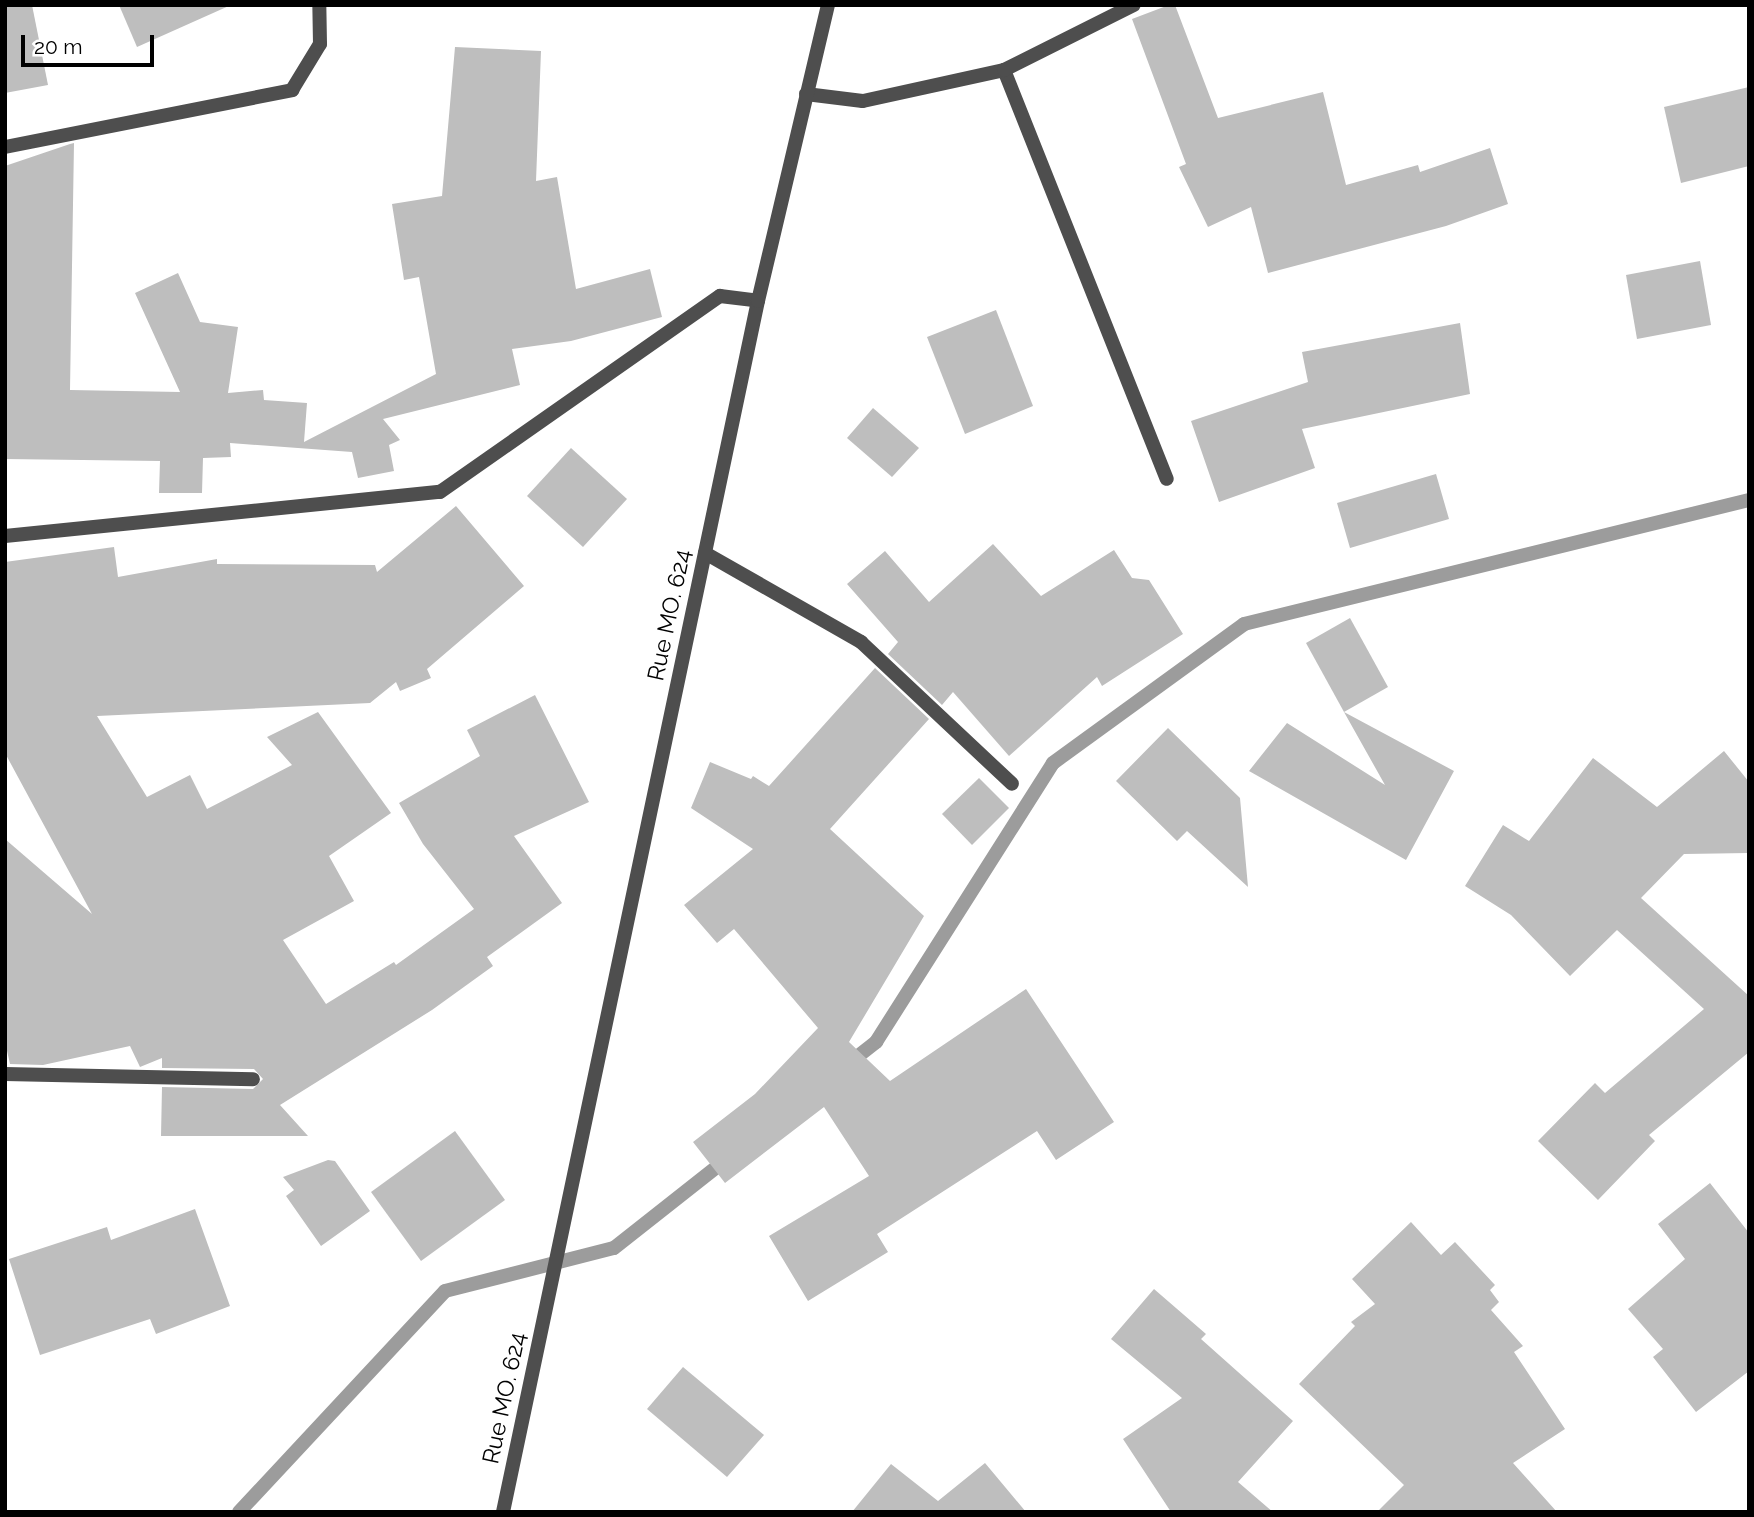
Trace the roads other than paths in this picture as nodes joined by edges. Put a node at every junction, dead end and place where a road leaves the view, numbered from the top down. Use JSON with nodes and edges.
{"nodes":[{"id":1,"x":319,"y":5,"type":"edge"},
{"id":2,"x":828,"y":5,"type":"edge"},
{"id":3,"x":1134,"y":5,"type":"edge"},
{"id":4,"x":1004,"y":70,"type":"junction"},
{"id":5,"x":806,"y":94,"type":"junction"},
{"id":6,"x":5,"y":147,"type":"edge"},
{"id":7,"x":758,"y":301,"type":"junction"},
{"id":8,"x":1167,"y":479,"type":"dead end"},
{"id":9,"x":5,"y":536,"type":"edge"},
{"id":10,"x":705,"y":553,"type":"junction"},
{"id":11,"x":1012,"y":784,"type":"dead end"},
{"id":12,"x":5,"y":1074,"type":"edge"},
{"id":13,"x":253,"y":1079,"type":"dead end"},
{"id":14,"x":503,"y":1512,"type":"edge"}],
"edges":[{"from":1,"to":6,"type":"street"},
{"from":2,"to":5,"type":"street","name":"Rue MO. 624"},
{"from":3,"to":4,"type":"street"},
{"from":4,"to":5,"type":"street"},
{"from":4,"to":8,"type":"street"},
{"from":5,"to":7,"type":"street","name":"Rue MO. 624"},
{"from":7,"to":9,"type":"street"},
{"from":7,"to":10,"type":"street","name":"Rue MO. 624"},
{"from":10,"to":11,"type":"street"},
{"from":10,"to":14,"type":"street","name":"Rue MO. 624"},
{"from":12,"to":13,"type":"street"}]}
